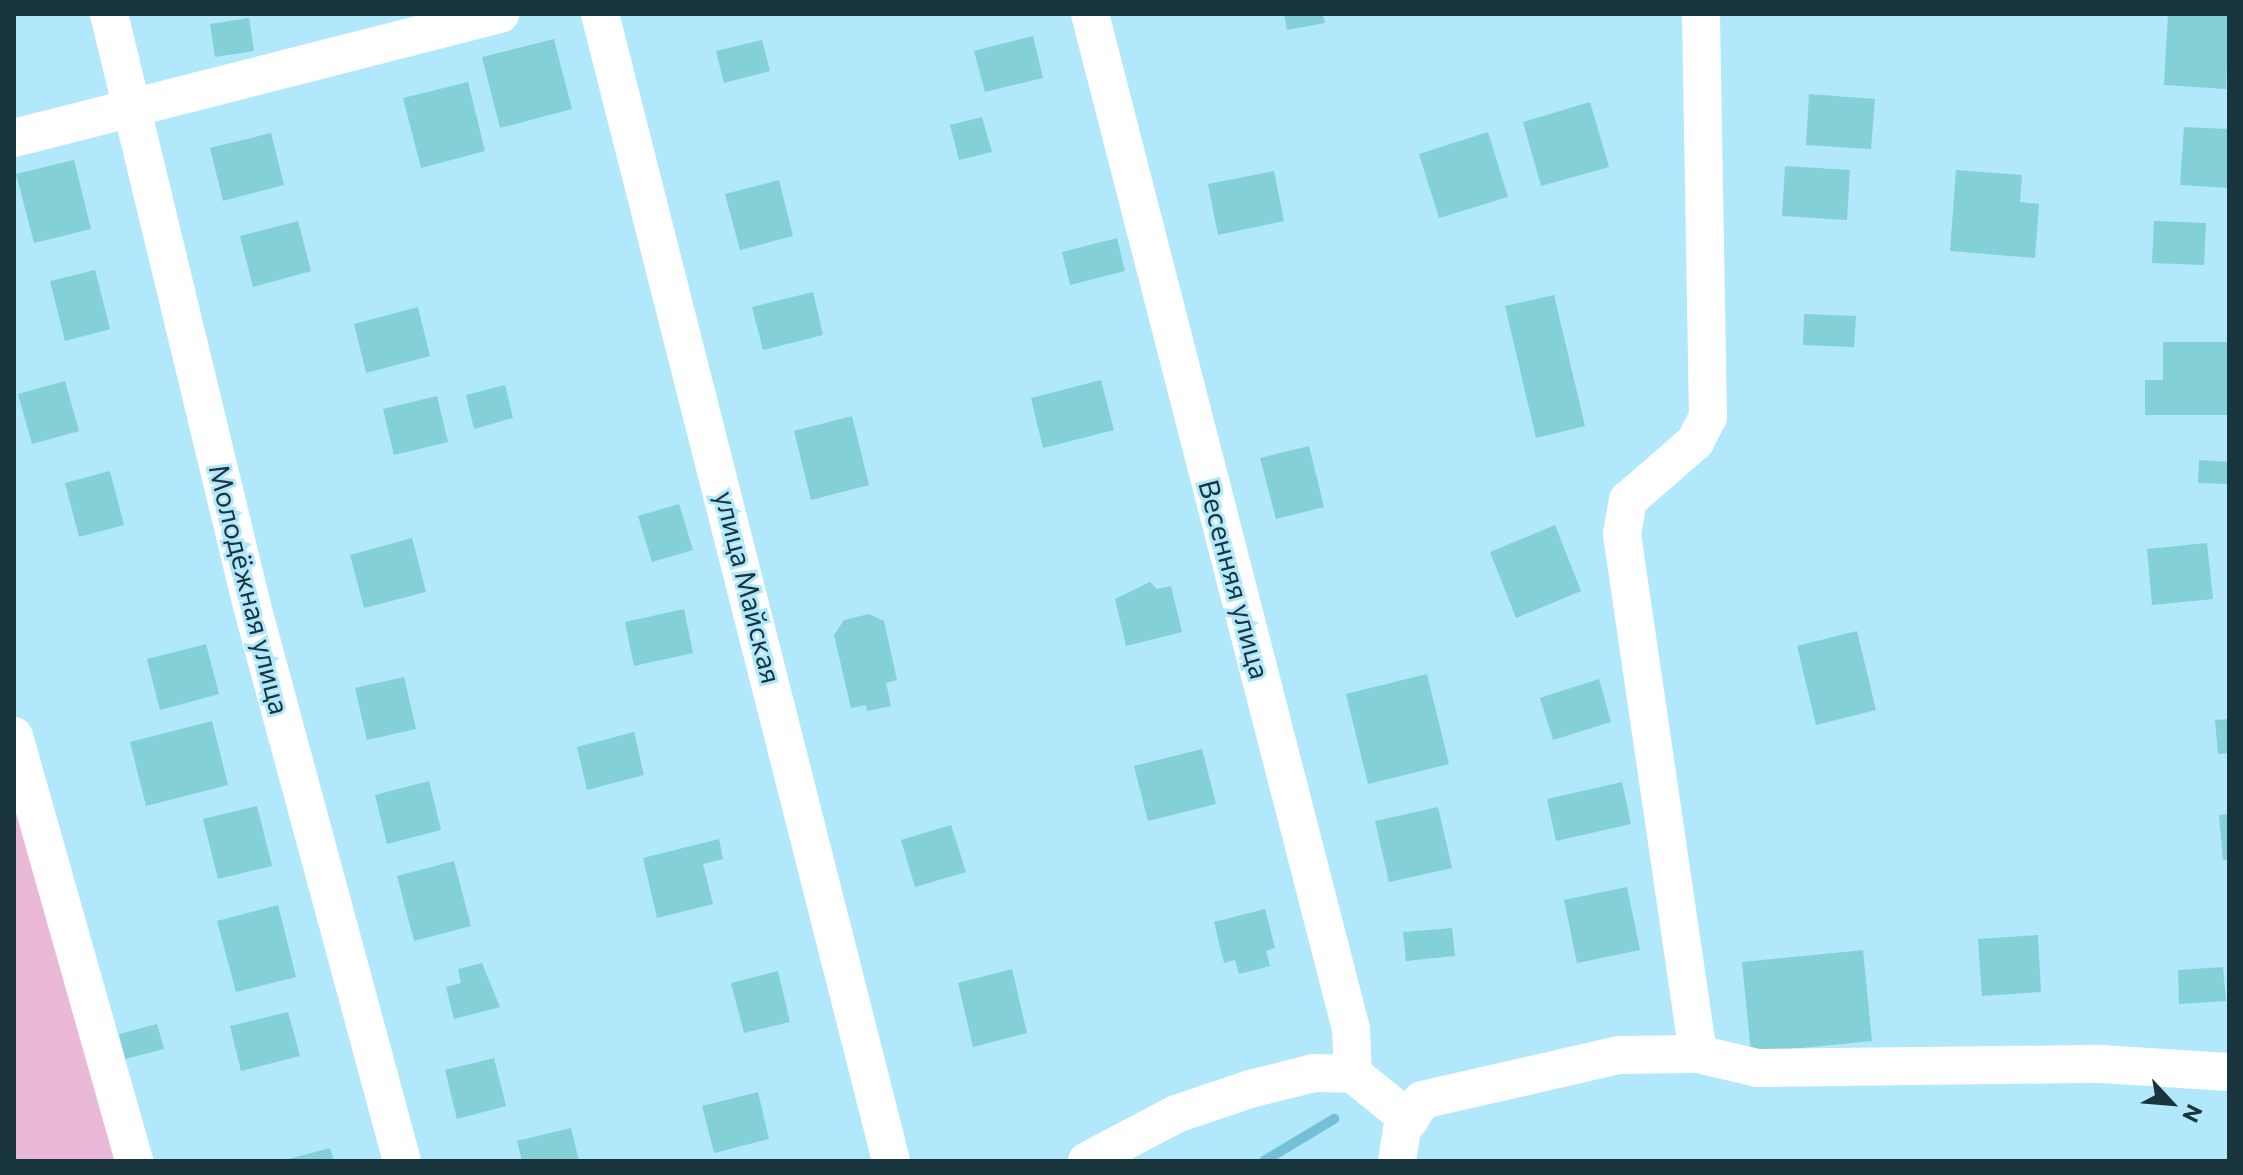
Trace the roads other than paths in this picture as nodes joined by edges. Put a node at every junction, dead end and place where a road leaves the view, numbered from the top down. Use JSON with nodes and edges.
{"nodes":[{"id":1,"x":109,"y":14,"type":"edge"},
{"id":2,"x":500,"y":14,"type":"edge"},
{"id":3,"x":600,"y":14,"type":"edge"},
{"id":4,"x":1090,"y":14,"type":"edge"},
{"id":5,"x":1701,"y":14,"type":"edge"},
{"id":6,"x":134,"y":104,"type":"junction"},
{"id":7,"x":14,"y":138,"type":"edge"},
{"id":8,"x":14,"y":736,"type":"edge"},
{"id":9,"x":1698,"y":1054,"type":"junction"},
{"id":10,"x":2229,"y":1072,"type":"edge"},
{"id":11,"x":1353,"y":1074,"type":"junction"},
{"id":12,"x":1410,"y":1120,"type":"junction"},
{"id":13,"x":134,"y":1161,"type":"edge"},
{"id":14,"x":402,"y":1161,"type":"edge"},
{"id":15,"x":891,"y":1161,"type":"edge"},
{"id":16,"x":1087,"y":1161,"type":"edge"},
{"id":17,"x":1397,"y":1161,"type":"edge"}],
"edges":[{"from":1,"to":6,"type":"street","name":"Молодёжная улица"},
{"from":2,"to":6,"type":"street"},
{"from":3,"to":15,"type":"street","name":"улица Майская"},
{"from":4,"to":11,"type":"street","name":"Весенняя улица"},
{"from":5,"to":9,"type":"street"},
{"from":6,"to":7,"type":"street"},
{"from":6,"to":14,"type":"street","name":"Молодёжная улица"},
{"from":8,"to":13,"type":"street"},
{"from":9,"to":10,"type":"street"},
{"from":9,"to":12,"type":"street"},
{"from":11,"to":12,"type":"street"},
{"from":11,"to":16,"type":"street"},
{"from":12,"to":17,"type":"street"}]}
